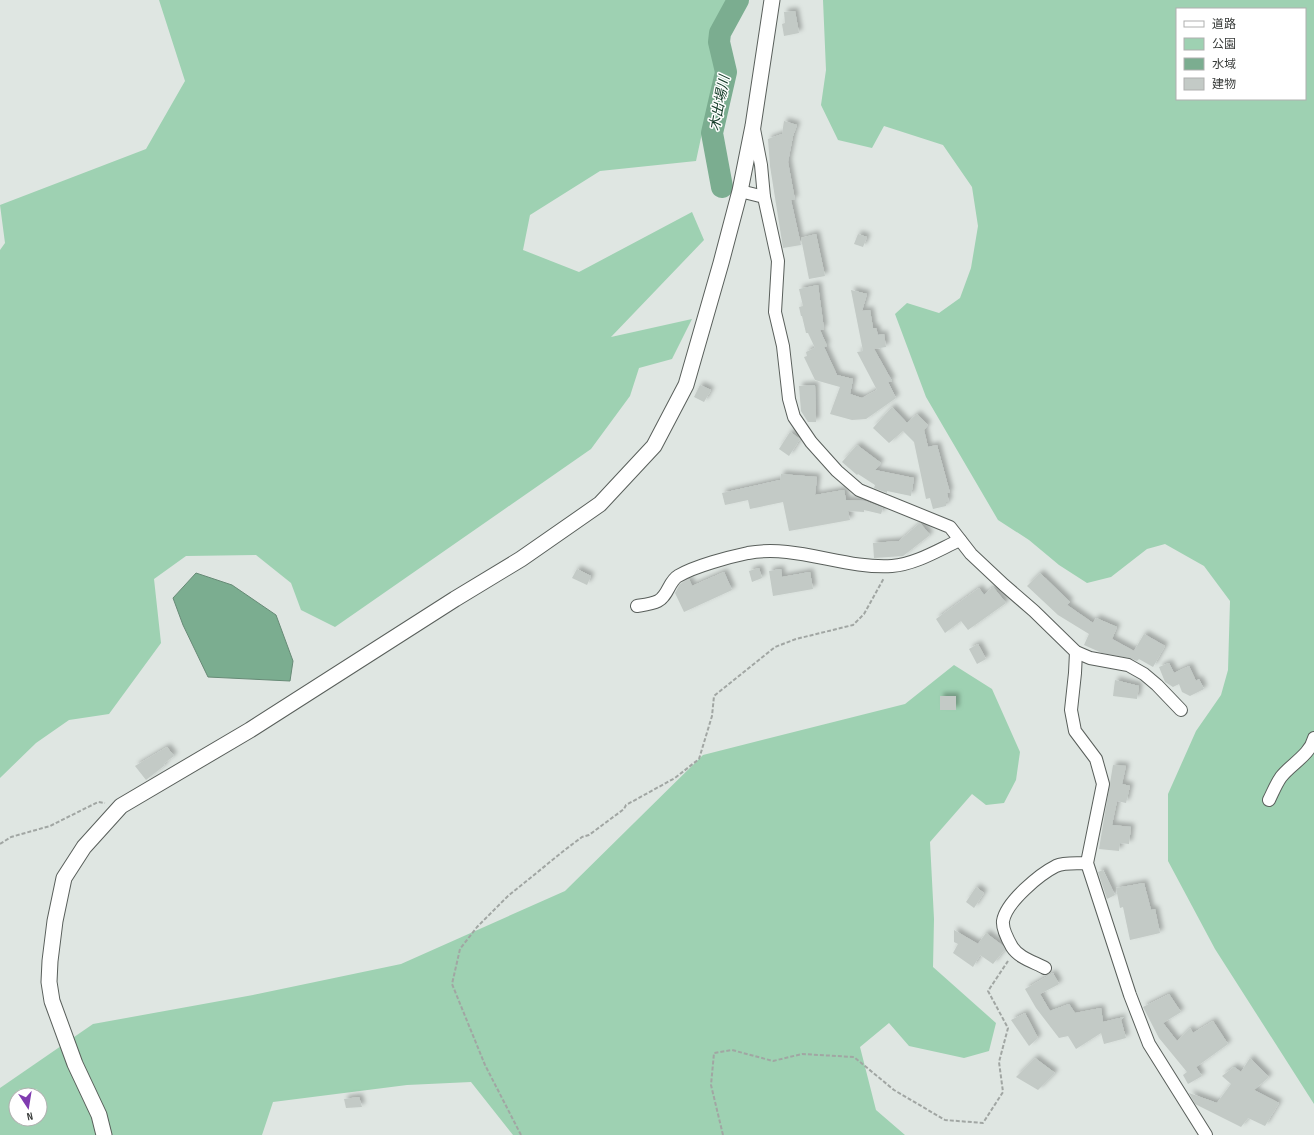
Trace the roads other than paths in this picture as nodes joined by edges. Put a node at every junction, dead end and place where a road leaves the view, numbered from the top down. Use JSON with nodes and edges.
{"nodes":[{"id":1,"x":772,"y":0,"type":"edge"},
{"id":2,"x":754,"y":126,"type":"junction"},
{"id":3,"x":740,"y":191,"type":"junction"},
{"id":4,"x":764,"y":197,"type":"junction"},
{"id":5,"x":960,"y":540,"type":"junction"},
{"id":6,"x":637,"y":606,"type":"dead end"},
{"id":7,"x":1076,"y":652,"type":"junction"},
{"id":8,"x":1181,"y":710,"type":"dead end"},
{"id":9,"x":1314,"y":738,"type":"edge"},
{"id":10,"x":1269,"y":800,"type":"dead end"},
{"id":11,"x":1087,"y":863,"type":"junction"},
{"id":12,"x":1045,"y":968,"type":"dead end"},
{"id":13,"x":104,"y":1135,"type":"edge"},
{"id":14,"x":1206,"y":1135,"type":"edge"}],
"edges":[{"from":1,"to":2,"type":"street"},
{"from":2,"to":3,"type":"street"},
{"from":2,"to":4,"type":"street"},
{"from":3,"to":4,"type":"street"},
{"from":3,"to":13,"type":"street"},
{"from":4,"to":5,"type":"street"},
{"from":5,"to":6,"type":"street"},
{"from":5,"to":7,"type":"street"},
{"from":7,"to":8,"type":"street"},
{"from":7,"to":11,"type":"street"},
{"from":9,"to":10,"type":"street"},
{"from":11,"to":12,"type":"street"},
{"from":11,"to":14,"type":"street"}]}
